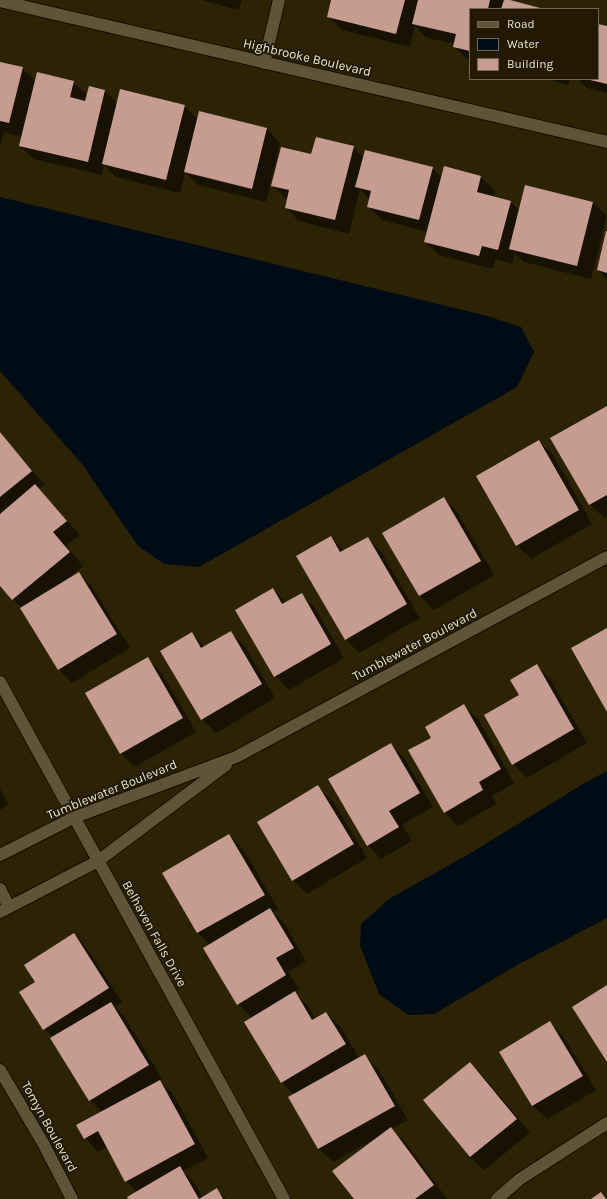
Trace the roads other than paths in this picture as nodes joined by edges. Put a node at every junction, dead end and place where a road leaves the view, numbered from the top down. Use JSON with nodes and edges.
{"nodes":[{"id":1,"x":279,"y":0,"type":"edge"},
{"id":2,"x":0,"y":1,"type":"edge"},
{"id":3,"x":264,"y":63,"type":"junction"},
{"id":4,"x":607,"y":142,"type":"edge"},
{"id":5,"x":607,"y":557,"type":"edge"},
{"id":6,"x":0,"y":682,"type":"edge"},
{"id":7,"x":236,"y":757,"type":"junction"},
{"id":8,"x":75,"y":817,"type":"junction"},
{"id":9,"x":0,"y":855,"type":"edge"},
{"id":10,"x":98,"y":861,"type":"junction"},
{"id":11,"x":0,"y":889,"type":"edge"},
{"id":12,"x":5,"y":910,"type":"edge"},
{"id":13,"x":0,"y":1070,"type":"edge"},
{"id":14,"x":607,"y":1123,"type":"edge"},
{"id":15,"x":72,"y":1199,"type":"edge"},
{"id":16,"x":284,"y":1199,"type":"edge"},
{"id":17,"x":497,"y":1199,"type":"edge"}],
"edges":[{"from":1,"to":3,"type":"street"},
{"from":2,"to":3,"type":"street","name":"Highbrooke Boulevard"},
{"from":3,"to":4,"type":"street","name":"Highbrooke Boulevard"},
{"from":5,"to":7,"type":"street","name":"Tumblewater Boulevard"},
{"from":6,"to":8,"type":"street","name":"Belhaven Falls Drive"},
{"from":7,"to":8,"type":"street","name":"Tumblewater Boulevard"},
{"from":7,"to":10,"type":"street","name":"Tumblewater Boulevard"},
{"from":8,"to":9,"type":"street","name":"Tumblewater Boulevard"},
{"from":8,"to":10,"type":"street","name":"Belhaven Falls Drive"},
{"from":10,"to":12,"type":"street","name":"Tumblewater Boulevard"},
{"from":10,"to":16,"type":"street","name":"Belhaven Falls Drive"},
{"from":11,"to":12,"type":"street"},
{"from":13,"to":15,"type":"street","name":"Tomyn Boulevard"},
{"from":14,"to":17,"type":"street"}]}
